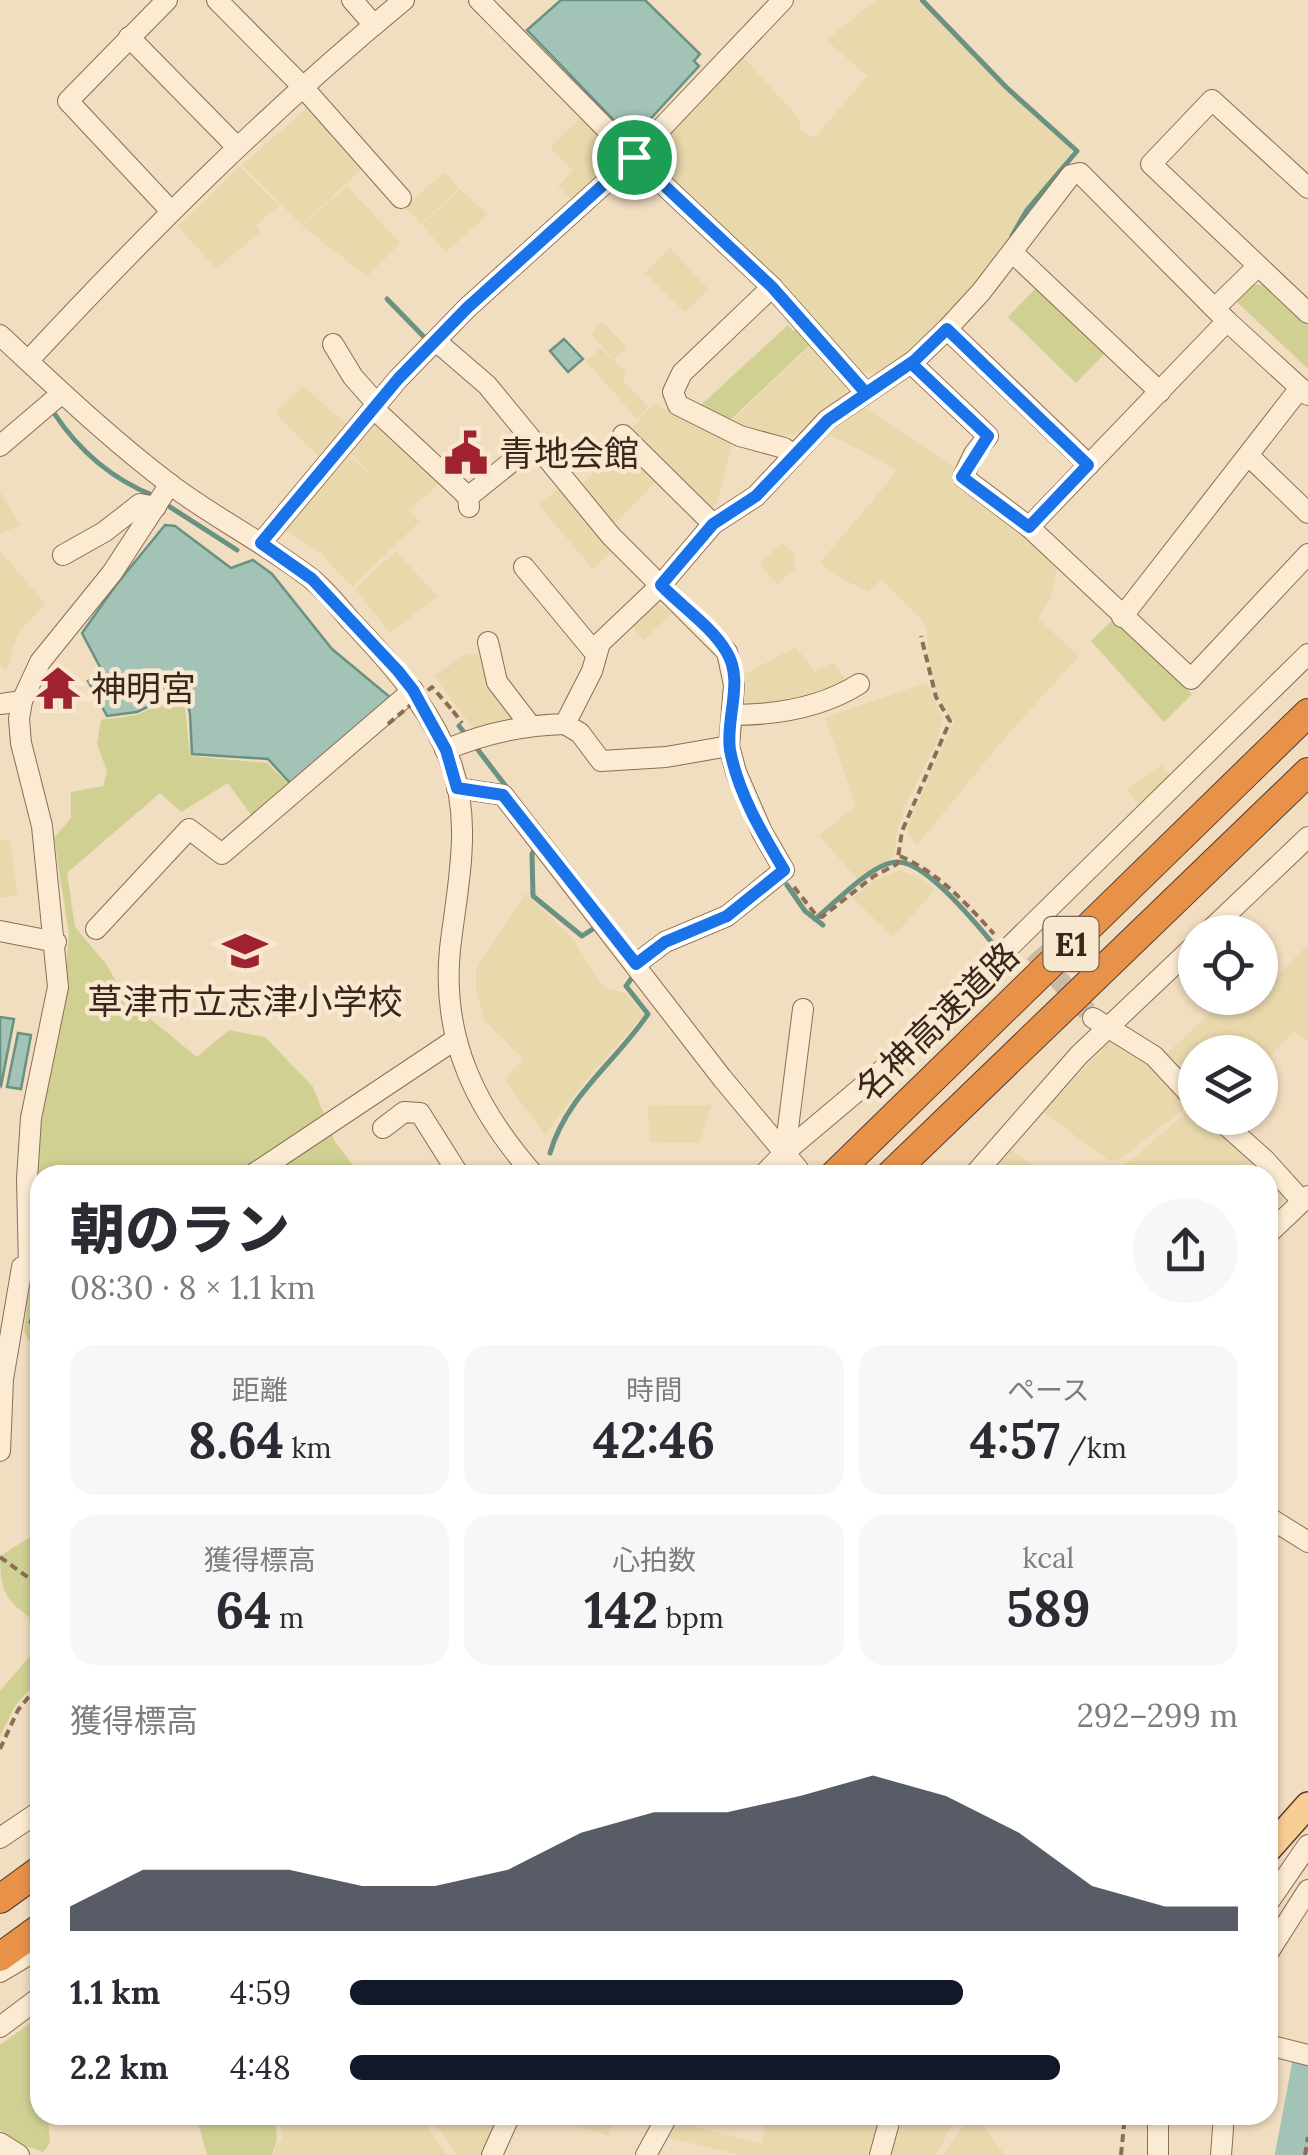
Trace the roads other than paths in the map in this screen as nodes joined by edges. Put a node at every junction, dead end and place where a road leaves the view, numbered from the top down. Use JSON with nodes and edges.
{"nodes":[{"id":1,"x":167,"y":0,"type":"edge"},
{"id":2,"x":217,"y":0,"type":"edge"},
{"id":3,"x":352,"y":0,"type":"edge"},
{"id":4,"x":404,"y":0,"type":"edge"},
{"id":5,"x":480,"y":0,"type":"edge"},
{"id":6,"x":783,"y":0,"type":"edge"},
{"id":7,"x":374,"y":24,"type":"junction"},
{"id":8,"x":129,"y":37,"type":"junction"},
{"id":9,"x":302,"y":86,"type":"junction"},
{"id":10,"x":236,"y":146,"type":"junction"},
{"id":11,"x":634,"y":157,"type":"junction"},
{"id":12,"x":1308,"y":188,"type":"edge"},
{"id":13,"x":401,"y":198,"type":"dead end"},
{"id":14,"x":170,"y":210,"type":"junction"},
{"id":15,"x":1012,"y":252,"type":"junction"},
{"id":16,"x":1258,"y":266,"type":"junction"},
{"id":17,"x":772,"y":287,"type":"junction"},
{"id":18,"x":1308,"y":313,"type":"edge"},
{"id":19,"x":1221,"y":315,"type":"junction"},
{"id":20,"x":947,"y":329,"type":"junction"},
{"id":21,"x":0,"y":336,"type":"edge"},
{"id":22,"x":436,"y":342,"type":"junction"},
{"id":23,"x":333,"y":344,"type":"dead end"},
{"id":24,"x":28,"y":361,"type":"junction"},
{"id":25,"x":911,"y":363,"type":"junction"},
{"id":26,"x":1160,"y":392,"type":"junction"},
{"id":27,"x":1304,"y":392,"type":"edge"},
{"id":28,"x":866,"y":393,"type":"junction"},
{"id":29,"x":62,"y":394,"type":"junction"},
{"id":30,"x":375,"y":406,"type":"junction"},
{"id":31,"x":623,"y":434,"type":"dead end"},
{"id":32,"x":535,"y":443,"type":"junction"},
{"id":33,"x":0,"y":446,"type":"edge"},
{"id":34,"x":793,"y":454,"type":"junction"},
{"id":35,"x":1249,"y":456,"type":"junction"},
{"id":36,"x":1088,"y":465,"type":"junction"},
{"id":37,"x":170,"y":484,"type":"junction"},
{"id":38,"x":156,"y":507,"type":"junction"},
{"id":39,"x":1308,"y":513,"type":"edge"},
{"id":40,"x":713,"y":524,"type":"junction"},
{"id":41,"x":1029,"y":527,"type":"junction"},
{"id":42,"x":261,"y":543,"type":"junction"},
{"id":43,"x":1308,"y":554,"type":"edge"},
{"id":44,"x":63,"y":555,"type":"dead end"},
{"id":45,"x":524,"y":567,"type":"dead end"},
{"id":46,"x":661,"y":585,"type":"junction"},
{"id":47,"x":1122,"y":616,"type":"junction"},
{"id":48,"x":488,"y":642,"type":"dead end"},
{"id":49,"x":596,"y":654,"type":"junction"},
{"id":50,"x":1308,"y":654,"type":"edge"},
{"id":51,"x":858,"y":684,"type":"dead end"},
{"id":52,"x":413,"y":690,"type":"junction"},
{"id":53,"x":22,"y":700,"type":"junction"},
{"id":54,"x":0,"y":704,"type":"edge"},
{"id":55,"x":1308,"y":713,"type":"edge"},
{"id":56,"x":732,"y":715,"type":"junction"},
{"id":57,"x":565,"y":724,"type":"junction"},
{"id":58,"x":530,"y":725,"type":"junction"},
{"id":59,"x":729,"y":746,"type":"junction"},
{"id":60,"x":446,"y":750,"type":"junction"},
{"id":61,"x":1308,"y":772,"type":"edge"},
{"id":62,"x":457,"y":788,"type":"junction"},
{"id":63,"x":1308,"y":837,"type":"edge"},
{"id":64,"x":1226,"y":915,"type":"edge"},
{"id":65,"x":96,"y":928,"type":"dead end"},
{"id":66,"x":0,"y":932,"type":"edge"},
{"id":67,"x":56,"y":942,"type":"junction"},
{"id":68,"x":1178,"y":959,"type":"edge"},
{"id":69,"x":636,"y":964,"type":"junction"},
{"id":70,"x":803,"y":1009,"type":"dead end"},
{"id":71,"x":1102,"y":1023,"type":"junction"},
{"id":72,"x":456,"y":1039,"type":"junction"},
{"id":73,"x":1178,"y":1082,"type":"edge"},
{"id":74,"x":383,"y":1128,"type":"dead end"},
{"id":75,"x":1237,"y":1135,"type":"edge"},
{"id":76,"x":792,"y":1160,"type":"junction"},
{"id":77,"x":267,"y":1165,"type":"edge"},
{"id":78,"x":453,"y":1165,"type":"edge"},
{"id":79,"x":526,"y":1165,"type":"edge"},
{"id":80,"x":782,"y":1165,"type":"edge"},
{"id":81,"x":844,"y":1165,"type":"edge"},
{"id":82,"x":900,"y":1165,"type":"edge"},
{"id":83,"x":983,"y":1165,"type":"edge"},
{"id":84,"x":1270,"y":1165,"type":"edge"},
{"id":85,"x":1278,"y":1172,"type":"edge"},
{"id":86,"x":1305,"y":1198,"type":"edge"},
{"id":87,"x":1278,"y":1224,"type":"edge"},
{"id":88,"x":30,"y":1244,"type":"edge"},
{"id":89,"x":0,"y":1260,"type":"edge"},
{"id":90,"x":30,"y":1266,"type":"edge"},
{"id":91,"x":30,"y":1270,"type":"edge"},
{"id":92,"x":0,"y":1451,"type":"edge"},
{"id":93,"x":1278,"y":1523,"type":"edge"},
{"id":94,"x":1308,"y":1542,"type":"edge"},
{"id":95,"x":1308,"y":1805,"type":"edge"},
{"id":96,"x":30,"y":1817,"type":"edge"},
{"id":97,"x":0,"y":1838,"type":"edge"},
{"id":98,"x":1278,"y":1839,"type":"edge"},
{"id":99,"x":1308,"y":1845,"type":"edge"},
{"id":100,"x":30,"y":1864,"type":"edge"},
{"id":101,"x":30,"y":1876,"type":"edge"},
{"id":102,"x":1278,"y":1888,"type":"edge"},
{"id":103,"x":1308,"y":1890,"type":"edge"},
{"id":104,"x":0,"y":1896,"type":"edge"},
{"id":105,"x":30,"y":1935,"type":"edge"},
{"id":106,"x":1278,"y":1937,"type":"edge"},
{"id":107,"x":30,"y":1954,"type":"edge"},
{"id":108,"x":0,"y":1957,"type":"edge"},
{"id":109,"x":0,"y":1972,"type":"edge"},
{"id":110,"x":30,"y":2002,"type":"edge"},
{"id":111,"x":4,"y":2015,"type":"edge"},
{"id":112,"x":1278,"y":2048,"type":"edge"},
{"id":113,"x":1308,"y":2055,"type":"edge"},
{"id":114,"x":506,"y":2125,"type":"edge"},
{"id":115,"x":662,"y":2125,"type":"edge"},
{"id":116,"x":888,"y":2125,"type":"edge"},
{"id":117,"x":1158,"y":2125,"type":"edge"},
{"id":118,"x":1223,"y":2125,"type":"edge"},
{"id":119,"x":0,"y":2143,"type":"edge"},
{"id":120,"x":19,"y":2155,"type":"edge"},
{"id":121,"x":492,"y":2155,"type":"edge"},
{"id":122,"x":646,"y":2155,"type":"edge"},
{"id":123,"x":880,"y":2155,"type":"edge"},
{"id":124,"x":1158,"y":2155,"type":"edge"},
{"id":125,"x":1221,"y":2155,"type":"edge"}],
"edges":[{"from":1,"to":8,"type":"street"},
{"from":2,"to":9,"type":"street"},
{"from":3,"to":7,"type":"street"},
{"from":4,"to":7,"type":"street"},
{"from":5,"to":11,"type":"street"},
{"from":6,"to":11,"type":"street"},
{"from":7,"to":9,"type":"street"},
{"from":8,"to":10,"type":"street"},
{"from":8,"to":14,"type":"street"},
{"from":9,"to":10,"type":"street"},
{"from":9,"to":13,"type":"street"},
{"from":10,"to":14,"type":"street"},
{"from":11,"to":17,"type":"street"},
{"from":11,"to":22,"type":"street"},
{"from":12,"to":16,"type":"street"},
{"from":14,"to":24,"type":"street"},
{"from":15,"to":19,"type":"street"},
{"from":15,"to":20,"type":"street"},
{"from":15,"to":26,"type":"street"},
{"from":16,"to":18,"type":"street"},
{"from":16,"to":19,"type":"street"},
{"from":17,"to":28,"type":"street"},
{"from":17,"to":34,"type":"street"},
{"from":19,"to":26,"type":"street"},
{"from":19,"to":27,"type":"street"},
{"from":20,"to":25,"type":"street"},
{"from":20,"to":36,"type":"street"},
{"from":21,"to":24,"type":"street"},
{"from":22,"to":30,"type":"street"},
{"from":22,"to":32,"type":"street"},
{"from":23,"to":30,"type":"street"},
{"from":24,"to":29,"type":"street"},
{"from":25,"to":28,"type":"street"},
{"from":25,"to":41,"type":"street"},
{"from":26,"to":36,"type":"street"},
{"from":27,"to":35,"type":"street"},
{"from":28,"to":34,"type":"street"},
{"from":29,"to":33,"type":"street"},
{"from":29,"to":37,"type":"street"},
{"from":30,"to":32,"type":"street"},
{"from":30,"to":42,"type":"street"},
{"from":31,"to":40,"type":"street"},
{"from":32,"to":46,"type":"street"},
{"from":34,"to":40,"type":"street"},
{"from":35,"to":39,"type":"street"},
{"from":35,"to":47,"type":"street"},
{"from":36,"to":41,"type":"street"},
{"from":37,"to":38,"type":"street"},
{"from":37,"to":42,"type":"street"},
{"from":38,"to":44,"type":"street"},
{"from":38,"to":53,"type":"street"},
{"from":40,"to":46,"type":"street"},
{"from":41,"to":47,"type":"street"},
{"from":42,"to":52,"type":"street"},
{"from":43,"to":47,"type":"street"},
{"from":45,"to":49,"type":"street"},
{"from":46,"to":49,"type":"street"},
{"from":46,"to":56,"type":"street"},
{"from":48,"to":58,"type":"street"},
{"from":49,"to":57,"type":"street"},
{"from":50,"to":76,"type":"street"},
{"from":51,"to":56,"type":"street"},
{"from":52,"to":60,"type":"street"},
{"from":52,"to":65,"type":"street"},
{"from":53,"to":54,"type":"street"},
{"from":53,"to":67,"type":"street"},
{"from":55,"to":81,"type":"highway","name":"名神高速道路","number":"E1"},
{"from":56,"to":59,"type":"street"},
{"from":57,"to":58,"type":"street"},
{"from":57,"to":59,"type":"street"},
{"from":58,"to":60,"type":"street"},
{"from":59,"to":69,"type":"street"},
{"from":60,"to":62,"type":"street"},
{"from":61,"to":82,"type":"highway","number":"E1"},
{"from":62,"to":69,"type":"street"},
{"from":62,"to":72,"type":"street"},
{"from":63,"to":64,"type":"street"},
{"from":66,"to":67,"type":"street"},
{"from":67,"to":88,"type":"street"},
{"from":68,"to":71,"type":"street"},
{"from":69,"to":76,"type":"street"},
{"from":70,"to":76,"type":"street"},
{"from":71,"to":73,"type":"street"},
{"from":71,"to":83,"type":"street"},
{"from":72,"to":77,"type":"street"},
{"from":72,"to":79,"type":"street"},
{"from":74,"to":78,"type":"street"},
{"from":75,"to":84,"type":"street"},
{"from":76,"to":80,"type":"street"},
{"from":85,"to":86,"type":"street"},
{"from":86,"to":87,"type":"street"},
{"from":89,"to":90,"type":"street"},
{"from":91,"to":92,"type":"street"},
{"from":93,"to":94,"type":"street"},
{"from":95,"to":98,"type":"main road"},
{"from":96,"to":97,"type":"street"},
{"from":99,"to":102,"type":"street"},
{"from":100,"to":104,"type":"street"},
{"from":101,"to":104,"type":"highway"},
{"from":103,"to":106,"type":"street"},
{"from":105,"to":108,"type":"highway"},
{"from":107,"to":109,"type":"street"},
{"from":110,"to":111,"type":"street"},
{"from":112,"to":113,"type":"street"},
{"from":114,"to":121,"type":"street"},
{"from":115,"to":122,"type":"street"},
{"from":116,"to":123,"type":"street"},
{"from":117,"to":124,"type":"street"},
{"from":118,"to":125,"type":"street"},
{"from":119,"to":120,"type":"street"}]}
